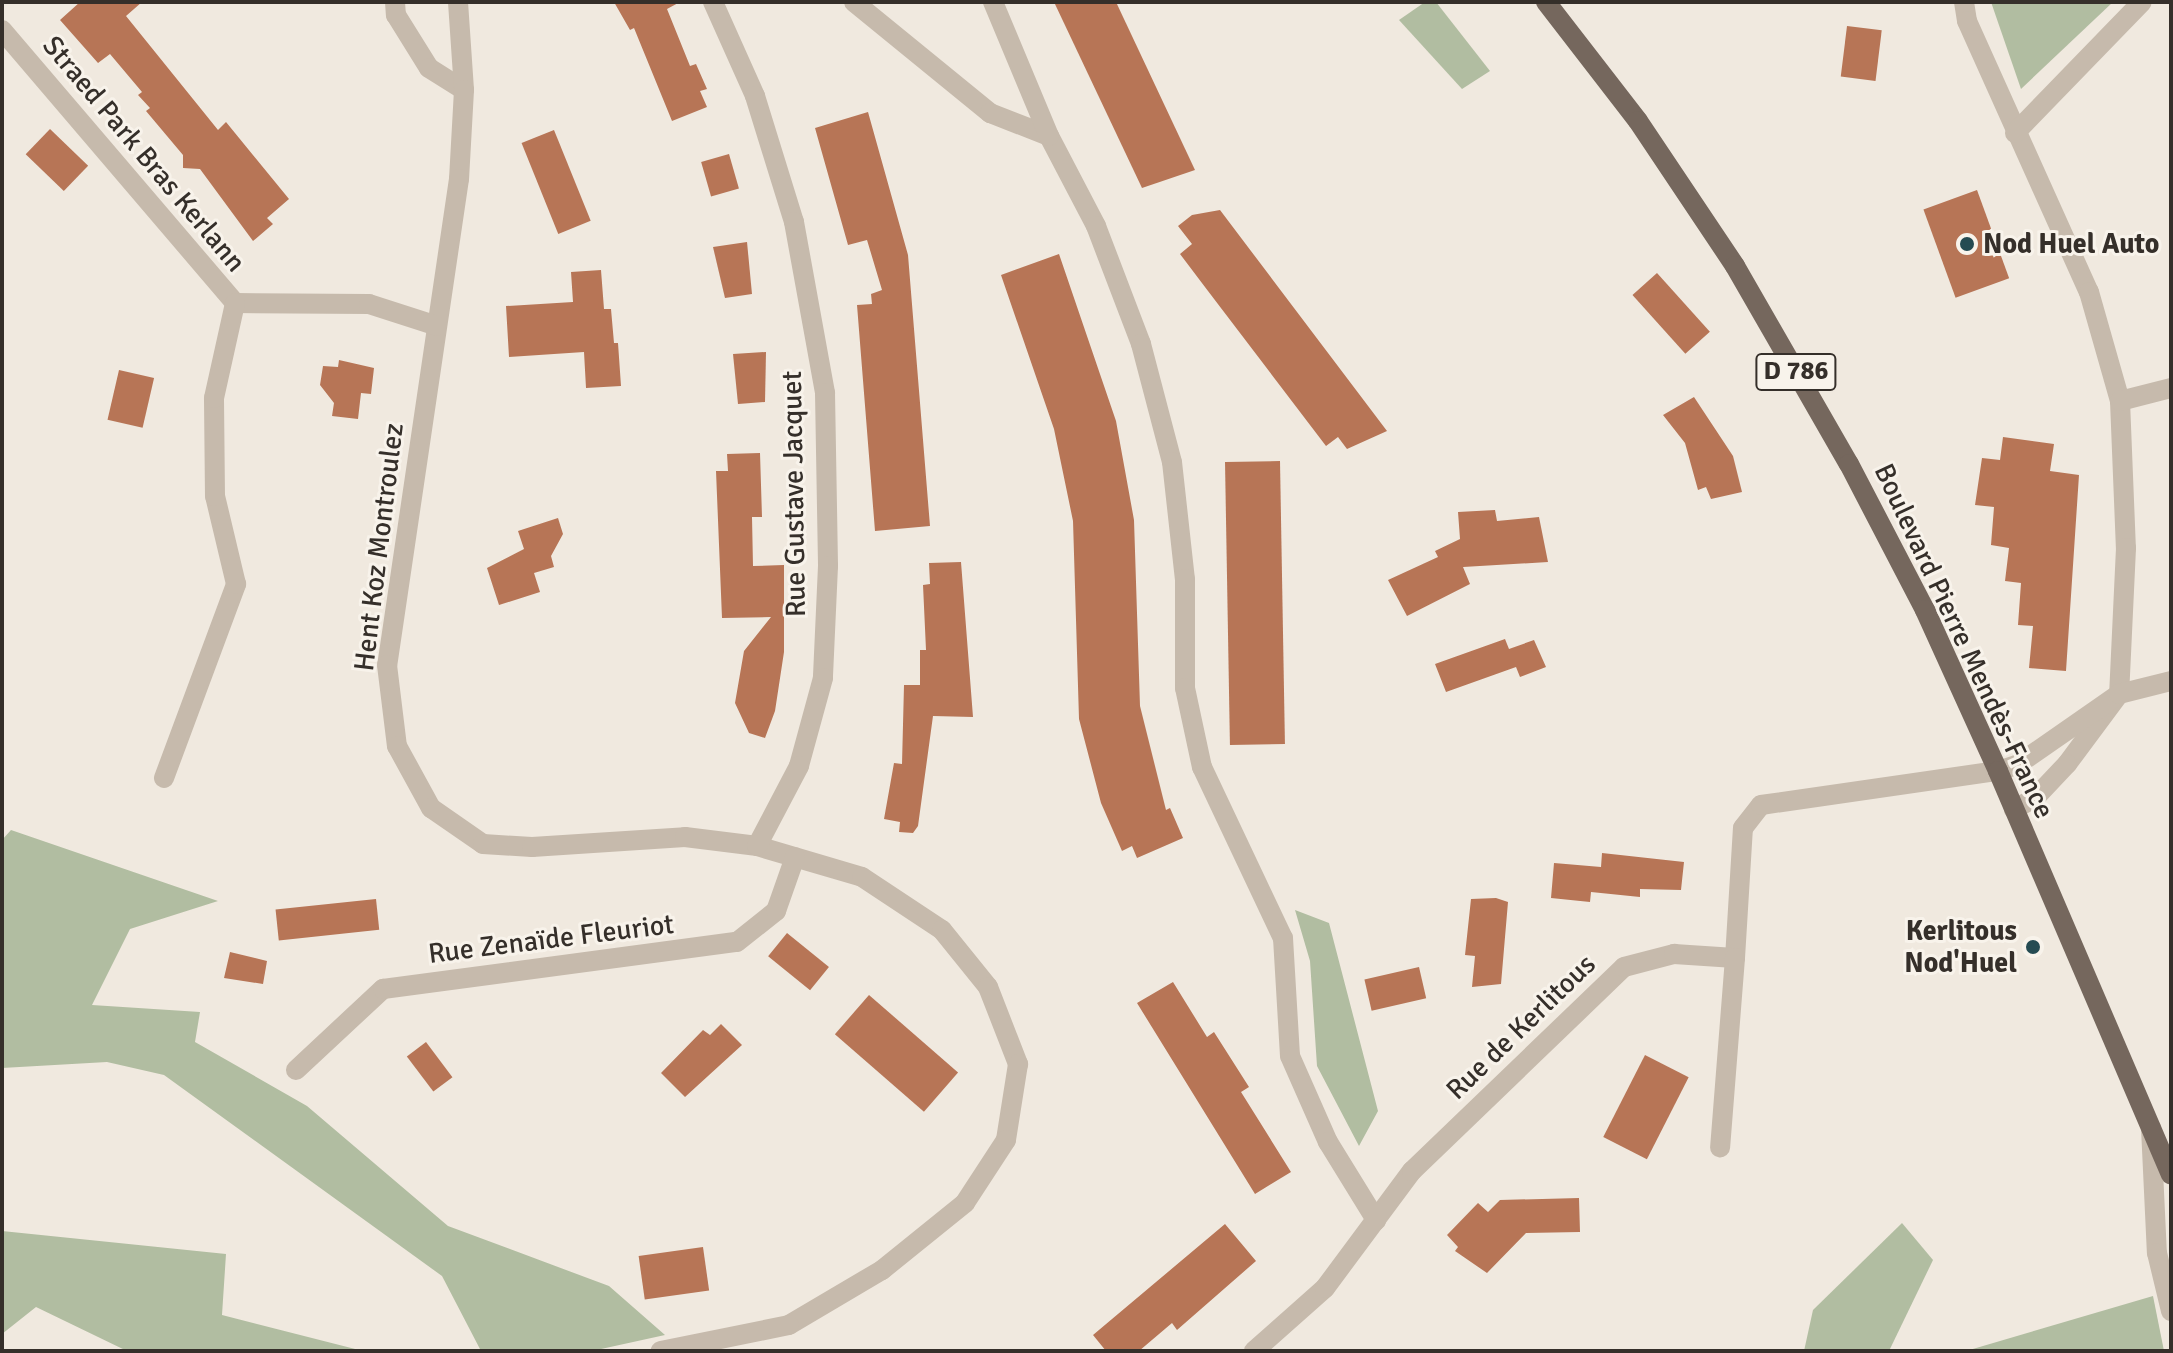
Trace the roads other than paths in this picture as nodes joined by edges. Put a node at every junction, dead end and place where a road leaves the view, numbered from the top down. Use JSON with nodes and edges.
{"nodes":[{"id":1,"x":395,"y":2,"type":"edge"},
{"id":2,"x":458,"y":2,"type":"edge"},
{"id":3,"x":713,"y":2,"type":"edge"},
{"id":4,"x":854,"y":2,"type":"edge"},
{"id":5,"x":993,"y":2,"type":"edge"},
{"id":6,"x":1546,"y":2,"type":"edge"},
{"id":7,"x":1964,"y":2,"type":"edge"},
{"id":8,"x":2142,"y":2,"type":"edge"},
{"id":9,"x":2,"y":30,"type":"edge"},
{"id":10,"x":464,"y":90,"type":"junction"},
{"id":11,"x":2015,"y":133,"type":"junction"},
{"id":12,"x":1049,"y":136,"type":"junction"},
{"id":13,"x":235,"y":303,"type":"junction"},
{"id":14,"x":437,"y":326,"type":"junction"},
{"id":15,"x":2171,"y":388,"type":"edge"},
{"id":16,"x":2120,"y":401,"type":"junction"},
{"id":17,"x":2171,"y":681,"type":"edge"},
{"id":18,"x":2119,"y":694,"type":"junction"},
{"id":19,"x":1998,"y":771,"type":"junction"},
{"id":20,"x":164,"y":778,"type":"dead end"},
{"id":21,"x":2014,"y":809,"type":"junction"},
{"id":22,"x":757,"y":846,"type":"junction"},
{"id":23,"x":795,"y":857,"type":"junction"},
{"id":24,"x":1735,"y":958,"type":"junction"},
{"id":25,"x":296,"y":1070,"type":"dead end"},
{"id":26,"x":2151,"y":1124,"type":"junction"},
{"id":27,"x":1720,"y":1147,"type":"dead end"},
{"id":28,"x":2171,"y":1174,"type":"edge"},
{"id":29,"x":1376,"y":1220,"type":"junction"},
{"id":30,"x":2171,"y":1311,"type":"edge"},
{"id":31,"x":661,"y":1351,"type":"edge"},
{"id":32,"x":1254,"y":1351,"type":"edge"}],
"edges":[{"from":1,"to":10,"type":"street"},
{"from":2,"to":10,"type":"street","name":"Hent Koz Montroulez"},
{"from":3,"to":22,"type":"street","name":"Rue Gustave Jacquet"},
{"from":4,"to":12,"type":"street"},
{"from":5,"to":12,"type":"street"},
{"from":6,"to":19,"type":"main road","name":"Boulevard Pierre Mendès-France","number":"D 786"},
{"from":7,"to":11,"type":"street"},
{"from":8,"to":11,"type":"street"},
{"from":9,"to":13,"type":"street","name":"Straed Park Bras Kerlann"},
{"from":10,"to":14,"type":"street","name":"Hent Koz Montroulez"},
{"from":11,"to":16,"type":"street"},
{"from":12,"to":29,"type":"street"},
{"from":13,"to":14,"type":"street","name":"Straed Park Bras Kerlann"},
{"from":13,"to":20,"type":"street"},
{"from":14,"to":22,"type":"street","name":"Hent Koz Montroulez"},
{"from":15,"to":16,"type":"street"},
{"from":16,"to":18,"type":"street"},
{"from":17,"to":18,"type":"street"},
{"from":18,"to":19,"type":"street"},
{"from":18,"to":21,"type":"street"},
{"from":19,"to":21,"type":"main road","name":"Boulevard Pierre Mendès-France","number":"D 786"},
{"from":19,"to":24,"type":"street"},
{"from":21,"to":26,"type":"main road","name":"Boulevard Pierre Mendès-France","number":"D 786"},
{"from":22,"to":23,"type":"street","name":"Hent Koz Montroulez"},
{"from":23,"to":25,"type":"street","name":"Rue Zenaïde Fleuriot"},
{"from":23,"to":31,"type":"street","name":"Hent Koz Montroulez"},
{"from":24,"to":27,"type":"street"},
{"from":24,"to":29,"type":"street","name":"Rue de Kerlitous"},
{"from":26,"to":28,"type":"main road","name":"Boulevard Pierre Mendès-France","number":"D 786"},
{"from":26,"to":30,"type":"street"},
{"from":29,"to":32,"type":"street","name":"Rue de Kerlitous"}]}
